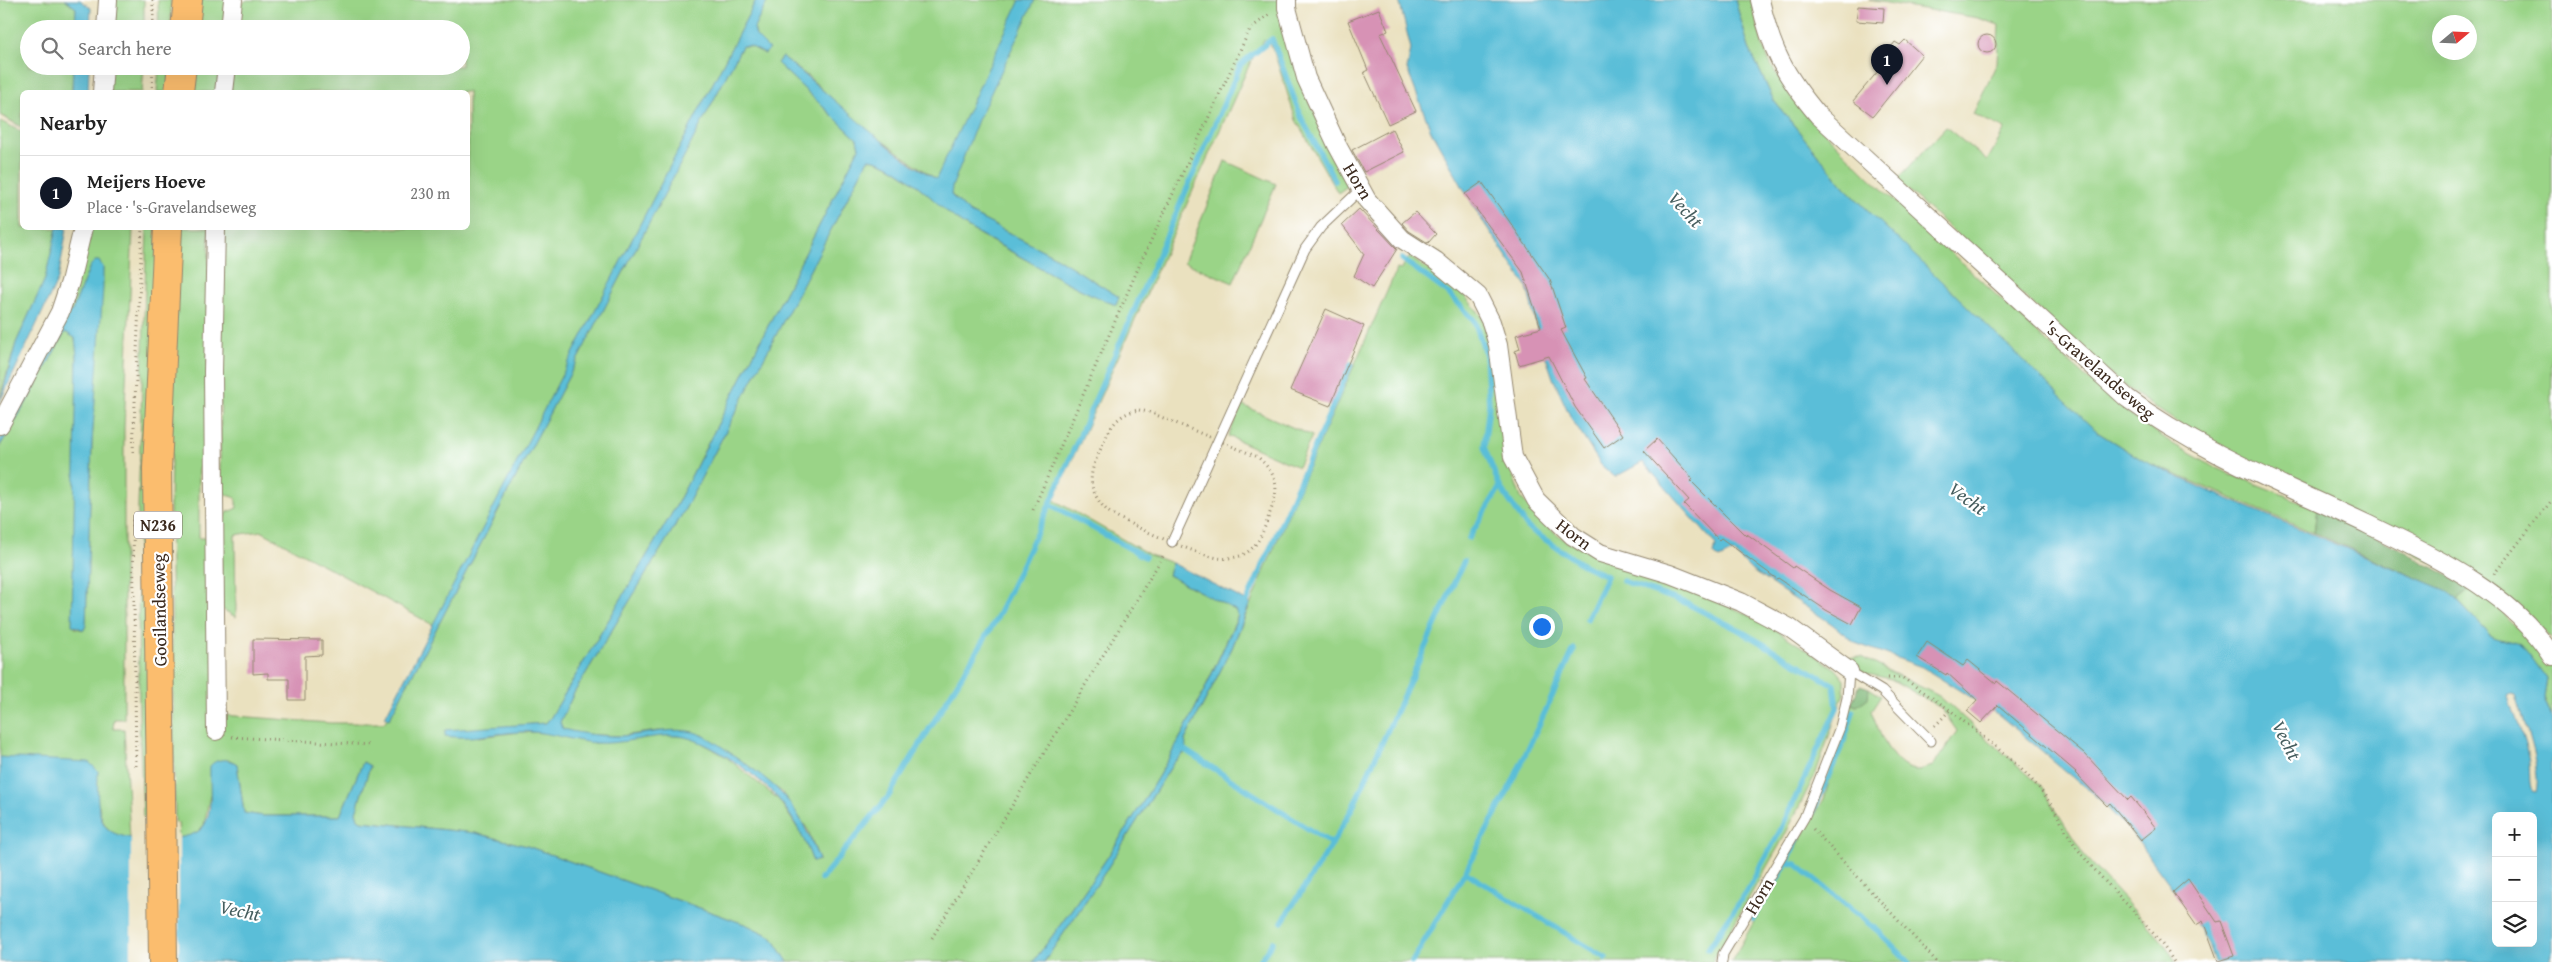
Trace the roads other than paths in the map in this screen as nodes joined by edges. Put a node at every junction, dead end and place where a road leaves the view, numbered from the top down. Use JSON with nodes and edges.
{"nodes":[{"id":1,"x":108,"y":0,"type":"edge"},
{"id":2,"x":180,"y":0,"type":"edge"},
{"id":3,"x":188,"y":0,"type":"edge"},
{"id":4,"x":233,"y":0,"type":"edge"},
{"id":5,"x":1760,"y":0,"type":"edge"},
{"id":6,"x":1287,"y":4,"type":"edge"},
{"id":7,"x":107,"y":20,"type":"edge"},
{"id":8,"x":183,"y":20,"type":"edge"},
{"id":9,"x":186,"y":20,"type":"edge"},
{"id":10,"x":231,"y":20,"type":"edge"},
{"id":11,"x":103,"y":75,"type":"edge"},
{"id":12,"x":181,"y":75,"type":"edge"},
{"id":13,"x":226,"y":75,"type":"edge"},
{"id":14,"x":102,"y":90,"type":"edge"},
{"id":15,"x":179,"y":90,"type":"edge"},
{"id":16,"x":224,"y":90,"type":"edge"},
{"id":17,"x":1361,"y":189,"type":"junction"},
{"id":18,"x":82,"y":230,"type":"edge"},
{"id":19,"x":168,"y":230,"type":"edge"},
{"id":20,"x":216,"y":230,"type":"edge"},
{"id":21,"x":0,"y":425,"type":"edge"},
{"id":22,"x":1172,"y":542,"type":"road end"},
{"id":23,"x":2552,"y":656,"type":"edge"},
{"id":24,"x":1849,"y":671,"type":"junction"},
{"id":25,"x":216,"y":732,"type":"road end"},
{"id":26,"x":1928,"y":738,"type":"road end"},
{"id":27,"x":163,"y":962,"type":"edge"},
{"id":28,"x":1722,"y":962,"type":"edge"}],
"edges":[{"from":1,"to":7,"type":"street"},
{"from":2,"to":8,"type":"lane"},
{"from":3,"to":9,"type":"main road"},
{"from":4,"to":10,"type":"street"},
{"from":5,"to":23,"type":"street","name":"'s-Gravelandseweg"},
{"from":6,"to":17,"type":"street","name":"Horn"},
{"from":11,"to":14,"type":"street"},
{"from":12,"to":15,"type":"main road"},
{"from":13,"to":16,"type":"street"},
{"from":17,"to":22,"type":"lane"},
{"from":17,"to":24,"type":"street","name":"Horn"},
{"from":18,"to":21,"type":"street"},
{"from":19,"to":27,"type":"main road","name":"Gooilandseweg","number":"N236"},
{"from":20,"to":25,"type":"street"},
{"from":24,"to":26,"type":"lane"},
{"from":24,"to":28,"type":"lane","name":"Horn"}]}
